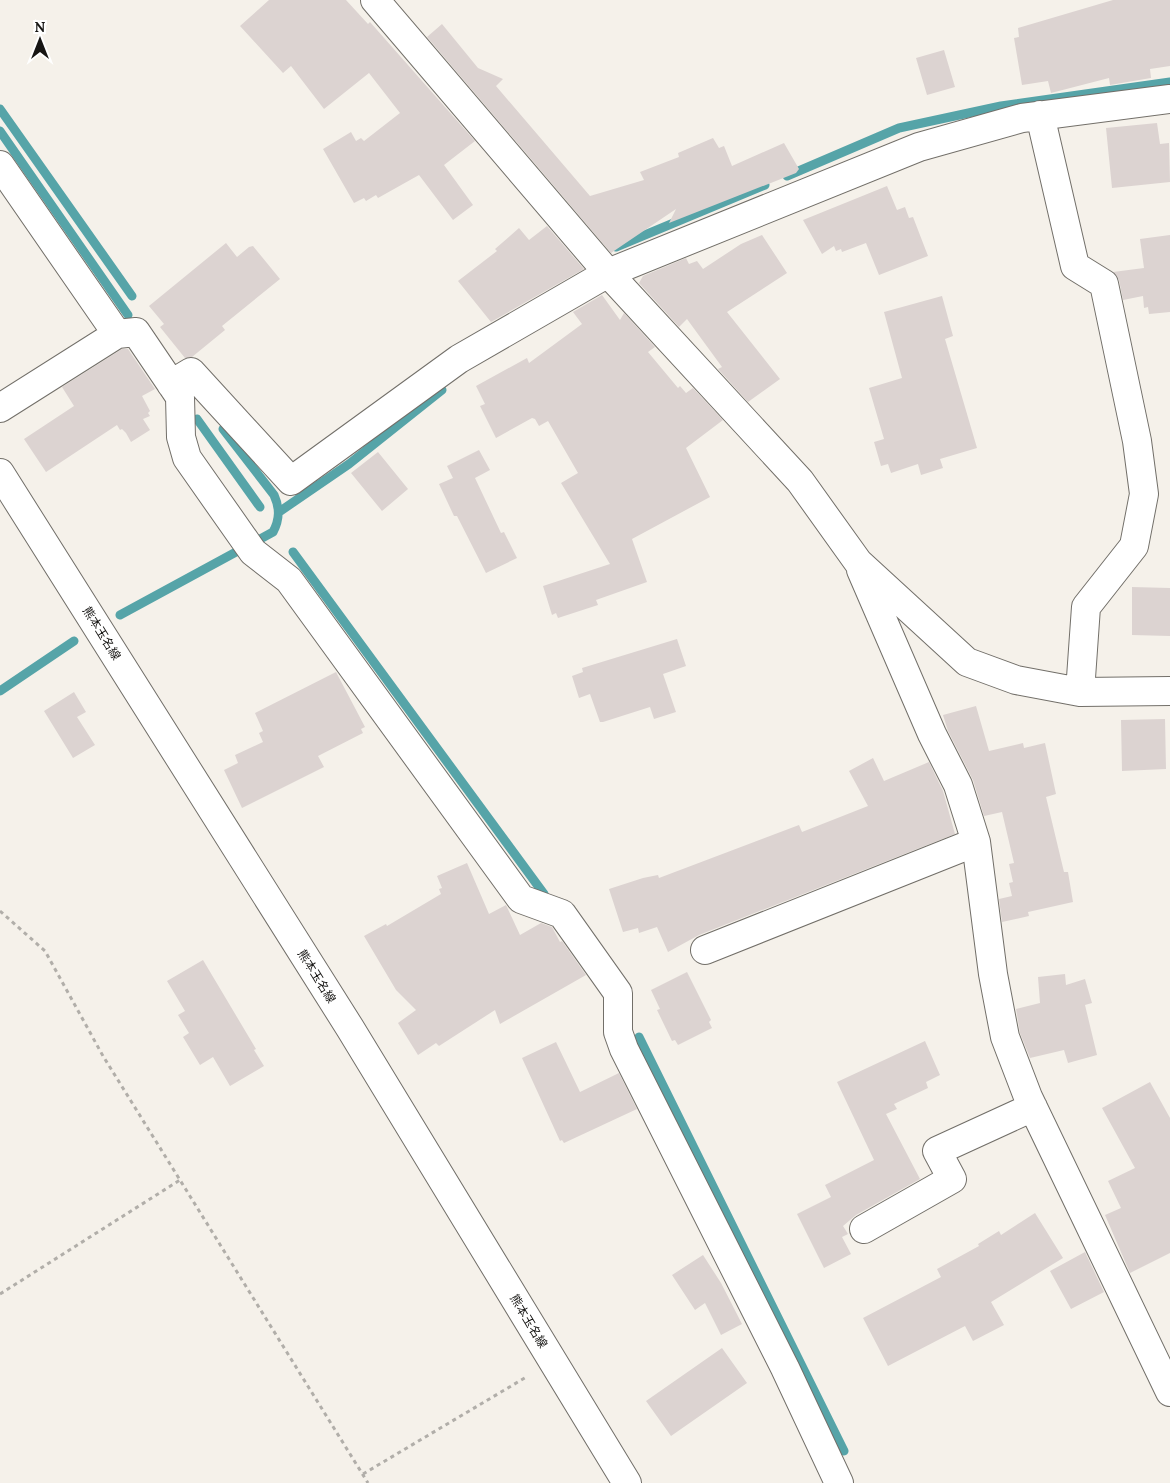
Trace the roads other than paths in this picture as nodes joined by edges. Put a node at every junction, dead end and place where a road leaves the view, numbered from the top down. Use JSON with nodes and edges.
{"nodes":[{"id":1,"x":375,"y":0,"type":"edge"},
{"id":2,"x":1170,"y":99,"type":"edge"},
{"id":3,"x":1040,"y":116,"type":"junction"},
{"id":4,"x":0,"y":165,"type":"edge"},
{"id":5,"x":608,"y":273,"type":"junction"},
{"id":6,"x":117,"y":334,"type":"junction"},
{"id":7,"x":171,"y":384,"type":"junction"},
{"id":8,"x":0,"y":408,"type":"edge"},
{"id":9,"x":0,"y":473,"type":"edge"},
{"id":10,"x":858,"y":562,"type":"junction"},
{"id":11,"x":1170,"y":691,"type":"edge"},
{"id":12,"x":1080,"y":692,"type":"junction"},
{"id":13,"x":976,"y":842,"type":"junction"},
{"id":14,"x":706,"y":950,"type":"dead end"},
{"id":15,"x":1033,"y":1107,"type":"junction"},
{"id":16,"x":864,"y":1228,"type":"dead end"},
{"id":17,"x":1170,"y":1392,"type":"edge"},
{"id":18,"x":627,"y":1483,"type":"edge"},
{"id":19,"x":838,"y":1483,"type":"edge"}],
"edges":[{"from":1,"to":5,"type":"street"},
{"from":2,"to":3,"type":"street"},
{"from":3,"to":5,"type":"street"},
{"from":3,"to":12,"type":"street"},
{"from":4,"to":6,"type":"street"},
{"from":5,"to":7,"type":"street"},
{"from":5,"to":10,"type":"street"},
{"from":6,"to":7,"type":"street"},
{"from":6,"to":8,"type":"street"},
{"from":7,"to":19,"type":"street"},
{"from":9,"to":18,"type":"street","name":"熊本玉名線"},
{"from":10,"to":12,"type":"street"},
{"from":10,"to":13,"type":"street"},
{"from":11,"to":12,"type":"street"},
{"from":13,"to":14,"type":"street"},
{"from":13,"to":15,"type":"street"},
{"from":15,"to":16,"type":"street"},
{"from":15,"to":17,"type":"street"}]}
